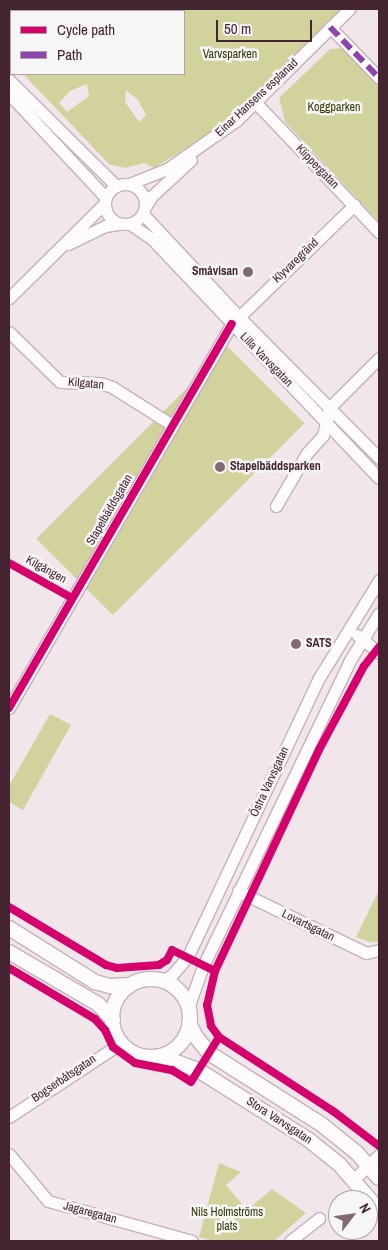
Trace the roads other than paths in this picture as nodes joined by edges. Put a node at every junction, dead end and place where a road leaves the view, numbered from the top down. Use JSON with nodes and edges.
{"nodes":[{"id":1,"x":349,"y":9,"type":"edge"},
{"id":2,"x":330,"y":27,"type":"junction"},
{"id":3,"x":379,"y":78,"type":"edge"},
{"id":4,"x":9,"y":80,"type":"edge"},
{"id":5,"x":9,"y":94,"type":"edge"},
{"id":6,"x":255,"y":102,"type":"junction"},
{"id":7,"x":207,"y":144,"type":"junction"},
{"id":8,"x":129,"y":184,"type":"junction"},
{"id":9,"x":116,"y":186,"type":"junction"},
{"id":10,"x":105,"y":200,"type":"junction"},
{"id":11,"x":354,"y":205,"type":"junction"},
{"id":12,"x":144,"y":210,"type":"junction"},
{"id":13,"x":126,"y":224,"type":"junction"},
{"id":14,"x":379,"y":232,"type":"edge"},
{"id":15,"x":56,"y":251,"type":"junction"},
{"id":16,"x":9,"y":298,"type":"edge"},
{"id":17,"x":235,"y":321,"type":"junction"},
{"id":18,"x":9,"y":332,"type":"edge"},
{"id":19,"x":379,"y":358,"type":"edge"},
{"id":20,"x":330,"y":408,"type":"junction"},
{"id":21,"x":172,"y":425,"type":"junction"},
{"id":22,"x":328,"y":425,"type":"junction"},
{"id":23,"x":379,"y":458,"type":"edge"},
{"id":24,"x":379,"y":478,"type":"edge"},
{"id":25,"x":276,"y":506,"type":"dead end"},
{"id":26,"x":379,"y":580,"type":"edge"},
{"id":27,"x":379,"y":613,"type":"edge"},
{"id":28,"x":347,"y":629,"type":"junction"},
{"id":29,"x":362,"y":638,"type":"junction"},
{"id":30,"x":379,"y":653,"type":"edge"},
{"id":31,"x":9,"y":708,"type":"edge"},
{"id":32,"x":238,"y":891,"type":"junction"},
{"id":33,"x":9,"y":928,"type":"edge"},
{"id":34,"x":379,"y":950,"type":"edge"},
{"id":35,"x":9,"y":952,"type":"edge"},
{"id":36,"x":161,"y":981,"type":"junction"},
{"id":37,"x":130,"y":985,"type":"junction"},
{"id":38,"x":188,"y":1008,"type":"junction"},
{"id":39,"x":112,"y":1020,"type":"junction"},
{"id":40,"x":189,"y":1024,"type":"junction"},
{"id":41,"x":121,"y":1043,"type":"junction"},
{"id":42,"x":160,"y":1056,"type":"junction"},
{"id":43,"x":9,"y":1117,"type":"edge"},
{"id":44,"x":9,"y":1154,"type":"edge"},
{"id":45,"x":379,"y":1155,"type":"edge"},
{"id":46,"x":368,"y":1165,"type":"junction"},
{"id":47,"x":379,"y":1178,"type":"edge"},
{"id":48,"x":354,"y":1179,"type":"junction"},
{"id":49,"x":379,"y":1210,"type":"edge"},
{"id":50,"x":319,"y":1218,"type":"dead end"},
{"id":51,"x":192,"y":1241,"type":"edge"},
{"id":52,"x":290,"y":1241,"type":"edge"}],
"edges":[{"from":1,"to":2,"type":"street","name":"Einar Hansens esplanad"},
{"from":2,"to":3,"type":"street"},
{"from":2,"to":6,"type":"street","name":"Einar Hansens esplanad"},
{"from":4,"to":9,"type":"street"},
{"from":5,"to":10,"type":"street"},
{"from":6,"to":7,"type":"street","name":"Einar Hansens esplanad"},
{"from":6,"to":11,"type":"street","name":"Klippergatan"},
{"from":7,"to":8,"type":"street","name":"Einar Hansens esplanad"},
{"from":7,"to":12,"type":"street","name":"Einar Hansens esplanad"},
{"from":8,"to":9,"type":"street"},
{"from":8,"to":12,"type":"street"},
{"from":9,"to":10,"type":"street"},
{"from":10,"to":13,"type":"street"},
{"from":10,"to":15,"type":"street"},
{"from":11,"to":14,"type":"street","name":"Klippergatan"},
{"from":11,"to":17,"type":"street","name":"Klyvaregränd"},
{"from":12,"to":13,"type":"street"},
{"from":12,"to":17,"type":"street","name":"Lilla Varvsgatan"},
{"from":13,"to":15,"type":"street"},
{"from":13,"to":17,"type":"street","name":"Lilla Varvsgatan"},
{"from":15,"to":16,"type":"street"},
{"from":17,"to":20,"type":"street","name":"Lilla Varvsgatan"},
{"from":17,"to":21,"type":"street","name":"Stapelbäddsgatan"},
{"from":17,"to":22,"type":"street","name":"Lilla Varvsgatan"},
{"from":18,"to":21,"type":"street","name":"Kilgatan"},
{"from":19,"to":20,"type":"street"},
{"from":20,"to":22,"type":"street"},
{"from":20,"to":23,"type":"street","name":"Lilla Varvsgatan"},
{"from":21,"to":31,"type":"street","name":"Stapelbäddsgatan"},
{"from":22,"to":24,"type":"street","name":"Lilla Varvsgatan"},
{"from":22,"to":25,"type":"street"},
{"from":26,"to":28,"type":"street","name":"Östra Varvsgatan"},
{"from":27,"to":29,"type":"street","name":"Östra Varvsgatan"},
{"from":28,"to":29,"type":"street"},
{"from":28,"to":36,"type":"street","name":"Östra Varvsgatan"},
{"from":29,"to":30,"type":"street"},
{"from":29,"to":32,"type":"street","name":"Östra Varvsgatan"},
{"from":32,"to":34,"type":"street","name":"Lovartsgatan"},
{"from":32,"to":38,"type":"street","name":"Östra Varvsgatan"},
{"from":33,"to":37,"type":"street"},
{"from":35,"to":39,"type":"street"},
{"from":36,"to":37,"type":"street"},
{"from":36,"to":38,"type":"street"},
{"from":37,"to":39,"type":"street"},
{"from":38,"to":40,"type":"street","name":"Stora Varvsgatan"},
{"from":39,"to":41,"type":"street"},
{"from":40,"to":42,"type":"street"},
{"from":40,"to":46,"type":"street","name":"Stora Varvsgatan"},
{"from":41,"to":42,"type":"street","name":"Stora Varvsgatan"},
{"from":41,"to":43,"type":"street","name":"Bogserbåtsgatan"},
{"from":42,"to":48,"type":"street","name":"Stora Varvsgatan"},
{"from":44,"to":51,"type":"street","name":"Jagaregatan"},
{"from":45,"to":46,"type":"street"},
{"from":46,"to":47,"type":"street","name":"Stora Varvsgatan"},
{"from":46,"to":48,"type":"street"},
{"from":48,"to":49,"type":"street","name":"Stora Varvsgatan"},
{"from":50,"to":52,"type":"street"}]}
